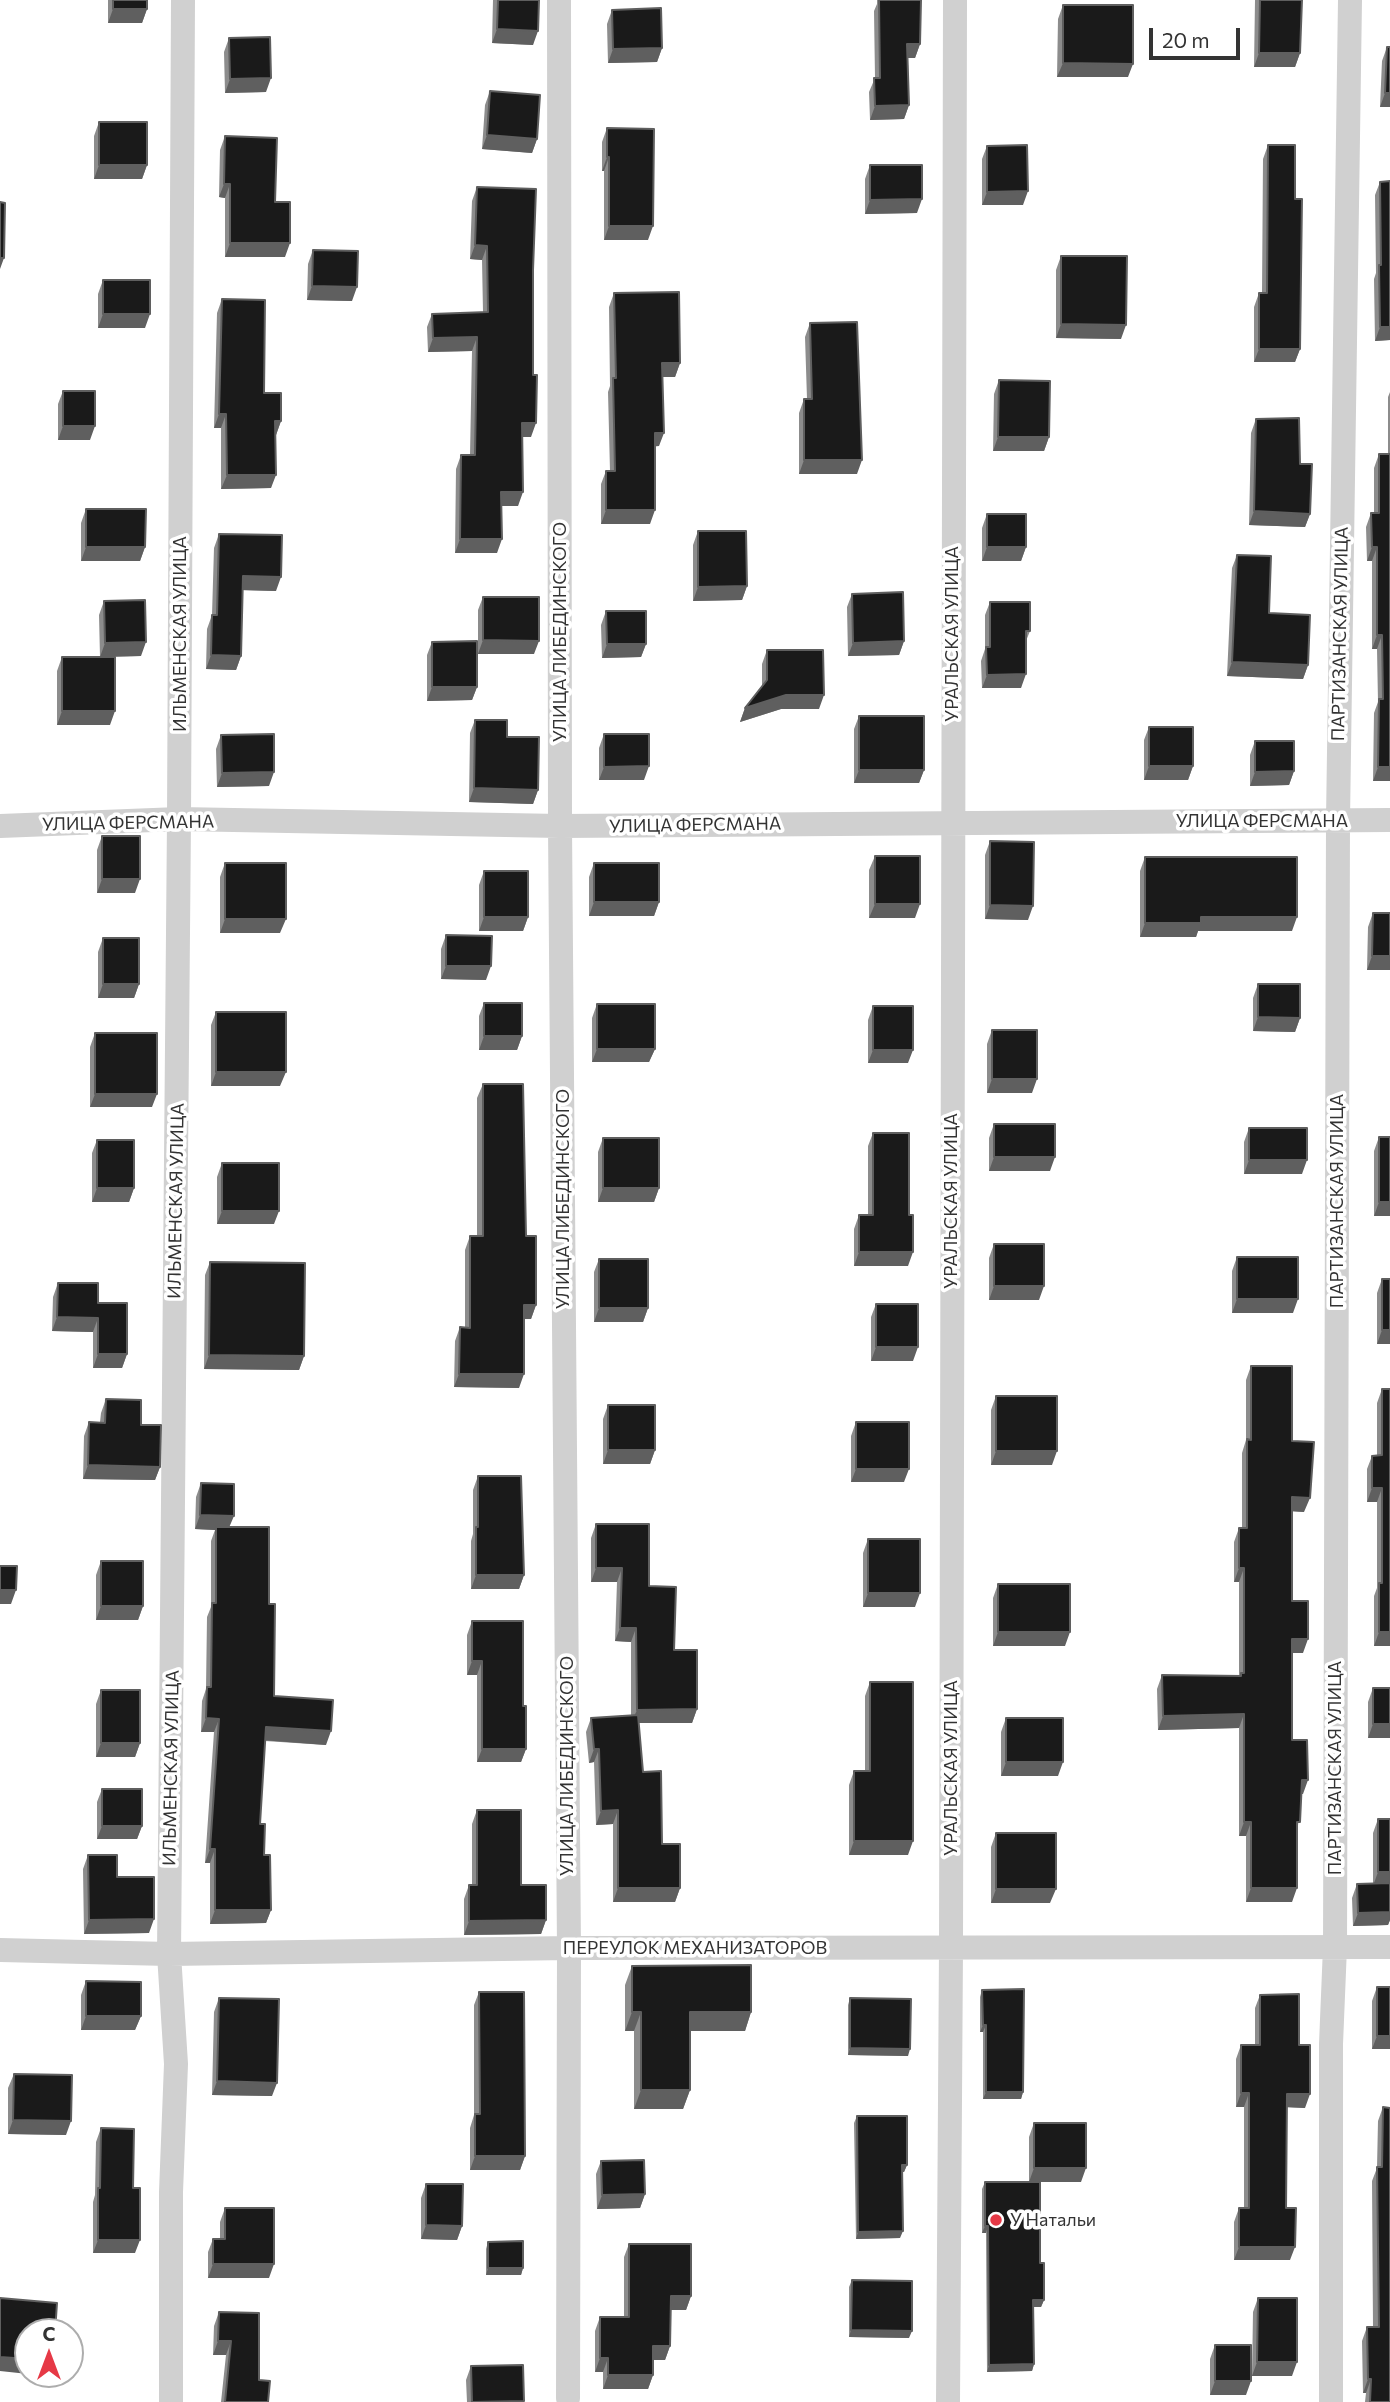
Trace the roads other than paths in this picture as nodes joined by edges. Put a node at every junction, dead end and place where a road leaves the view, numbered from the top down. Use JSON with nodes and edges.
{"nodes":[{"id":1,"x":183,"y":0,"type":"edge"},
{"id":2,"x":559,"y":0,"type":"edge"},
{"id":3,"x":955,"y":0,"type":"edge"},
{"id":4,"x":1350,"y":0,"type":"edge"},
{"id":5,"x":179,"y":819,"type":"junction"},
{"id":6,"x":1338,"y":820,"type":"junction"},
{"id":7,"x":1390,"y":820,"type":"edge"},
{"id":8,"x":952,"y":822,"type":"junction"},
{"id":9,"x":0,"y":826,"type":"edge"},
{"id":10,"x":560,"y":826,"type":"junction"},
{"id":11,"x":1335,"y":1947,"type":"junction"},
{"id":12,"x":1390,"y":1947,"type":"edge"},
{"id":13,"x":569,"y":1948,"type":"junction"},
{"id":14,"x":951,"y":1948,"type":"junction"},
{"id":15,"x":0,"y":1950,"type":"edge"},
{"id":16,"x":169,"y":1954,"type":"junction"},
{"id":17,"x":568,"y":2398,"type":"dead end"},
{"id":18,"x":171,"y":2402,"type":"edge"},
{"id":19,"x":948,"y":2402,"type":"edge"},
{"id":20,"x":1331,"y":2402,"type":"edge"}],
"edges":[{"from":1,"to":5,"type":"street","name":"ИЛЬМЕНСКАЯ УЛИЦА"},
{"from":2,"to":10,"type":"street","name":"УЛИЦА ЛИБЕДИНСКОГО"},
{"from":3,"to":8,"type":"street","name":"УРАЛЬСКАЯ УЛИЦА"},
{"from":4,"to":6,"type":"street","name":"ПАРТИЗАНСКАЯ УЛИЦА"},
{"from":5,"to":9,"type":"street","name":"УЛИЦА ФЕРСМАНА"},
{"from":5,"to":10,"type":"street","name":"УЛИЦА ФЕРСМАНА"},
{"from":5,"to":16,"type":"street","name":"ИЛЬМЕНСКАЯ УЛИЦА"},
{"from":6,"to":7,"type":"street","name":"УЛИЦА ФЕРСМАНА"},
{"from":6,"to":8,"type":"street","name":"УЛИЦА ФЕРСМАНА"},
{"from":6,"to":11,"type":"street","name":"ПАРТИЗАНСКАЯ УЛИЦА"},
{"from":8,"to":10,"type":"street","name":"УЛИЦА ФЕРСМАНА"},
{"from":8,"to":14,"type":"street","name":"УРАЛЬСКАЯ УЛИЦА"},
{"from":10,"to":13,"type":"street","name":"УЛИЦА ЛИБЕДИНСКОГО"},
{"from":11,"to":12,"type":"street","name":"ПЕРЕУЛОК МЕХАНИЗАТОРОВ"},
{"from":11,"to":14,"type":"street","name":"ПЕРЕУЛОК МЕХАНИЗАТОРОВ"},
{"from":11,"to":20,"type":"street","name":"ПАРТИЗАНСКАЯ УЛИЦА"},
{"from":13,"to":14,"type":"street","name":"ПЕРЕУЛОК МЕХАНИЗАТОРОВ"},
{"from":13,"to":16,"type":"street","name":"ПЕРЕУЛОК МЕХАНИЗАТОРОВ"},
{"from":13,"to":17,"type":"street","name":"УЛИЦА ЛИБЕДИНСКОГО"},
{"from":14,"to":19,"type":"street","name":"УРАЛЬСКАЯ УЛИЦА"},
{"from":15,"to":16,"type":"street","name":"ПЕРЕУЛОК МЕХАНИЗАТОРОВ"},
{"from":16,"to":18,"type":"street","name":"ИЛЬМЕНСКАЯ УЛИЦА"}]}
